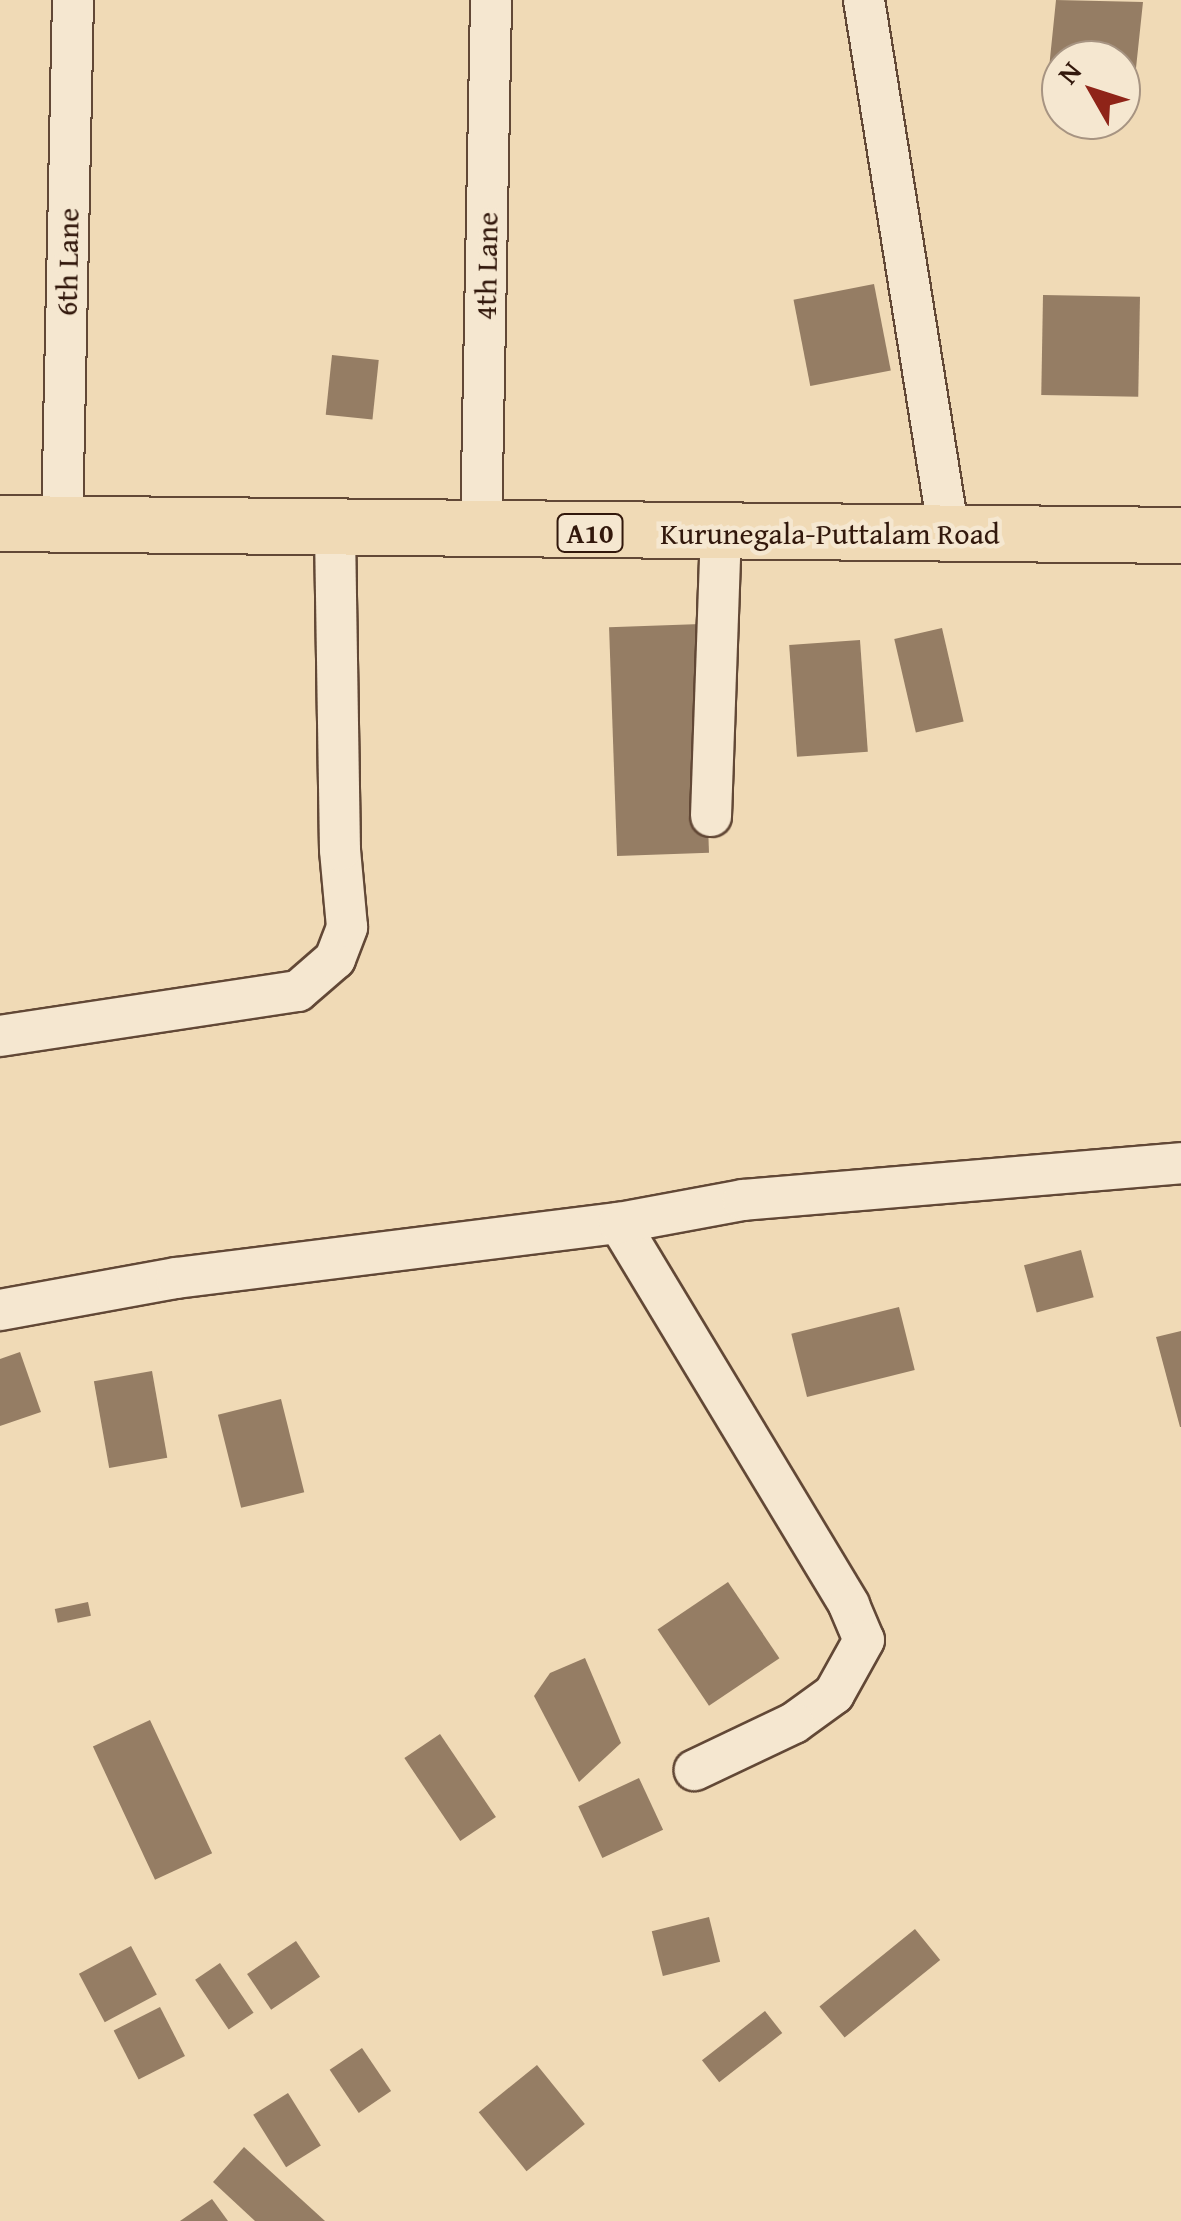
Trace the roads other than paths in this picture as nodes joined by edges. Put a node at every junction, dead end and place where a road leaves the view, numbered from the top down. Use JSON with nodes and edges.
{"nodes":[{"id":1,"x":73,"y":0,"type":"edge"},
{"id":2,"x":491,"y":0,"type":"edge"},
{"id":3,"x":864,"y":0,"type":"edge"},
{"id":4,"x":0,"y":523,"type":"edge"},
{"id":5,"x":62,"y":524,"type":"junction"},
{"id":6,"x":336,"y":530,"type":"junction"},
{"id":7,"x":482,"y":532,"type":"junction"},
{"id":8,"x":722,"y":533,"type":"junction"},
{"id":9,"x":949,"y":534,"type":"junction"},
{"id":10,"x":1181,"y":535,"type":"edge"},
{"id":11,"x":711,"y":816,"type":"dead end"},
{"id":12,"x":0,"y":1036,"type":"edge"},
{"id":13,"x":1181,"y":1164,"type":"edge"},
{"id":14,"x":620,"y":1223,"type":"junction"},
{"id":15,"x":0,"y":1310,"type":"edge"},
{"id":16,"x":696,"y":1770,"type":"dead end"}],
"edges":[{"from":1,"to":5,"type":"street","name":"6th Lane"},
{"from":2,"to":7,"type":"street","name":"4th Lane"},
{"from":3,"to":9,"type":"street"},
{"from":4,"to":5,"type":"highway","name":"Kurunegala-Puttalam Road","number":"A10"},
{"from":5,"to":6,"type":"highway","name":"Kurunegala-Puttalam Road","number":"A10"},
{"from":6,"to":7,"type":"highway","name":"Kurunegala-Puttalam Road","number":"A10"},
{"from":6,"to":12,"type":"street"},
{"from":7,"to":8,"type":"highway","name":"Kurunegala-Puttalam Road","number":"A10"},
{"from":8,"to":9,"type":"highway","name":"Kurunegala-Puttalam Road","number":"A10"},
{"from":8,"to":11,"type":"street"},
{"from":9,"to":10,"type":"highway","name":"Kurunegala-Puttalam Road","number":"A10"},
{"from":13,"to":14,"type":"street"},
{"from":14,"to":15,"type":"street"},
{"from":14,"to":16,"type":"street"}]}
